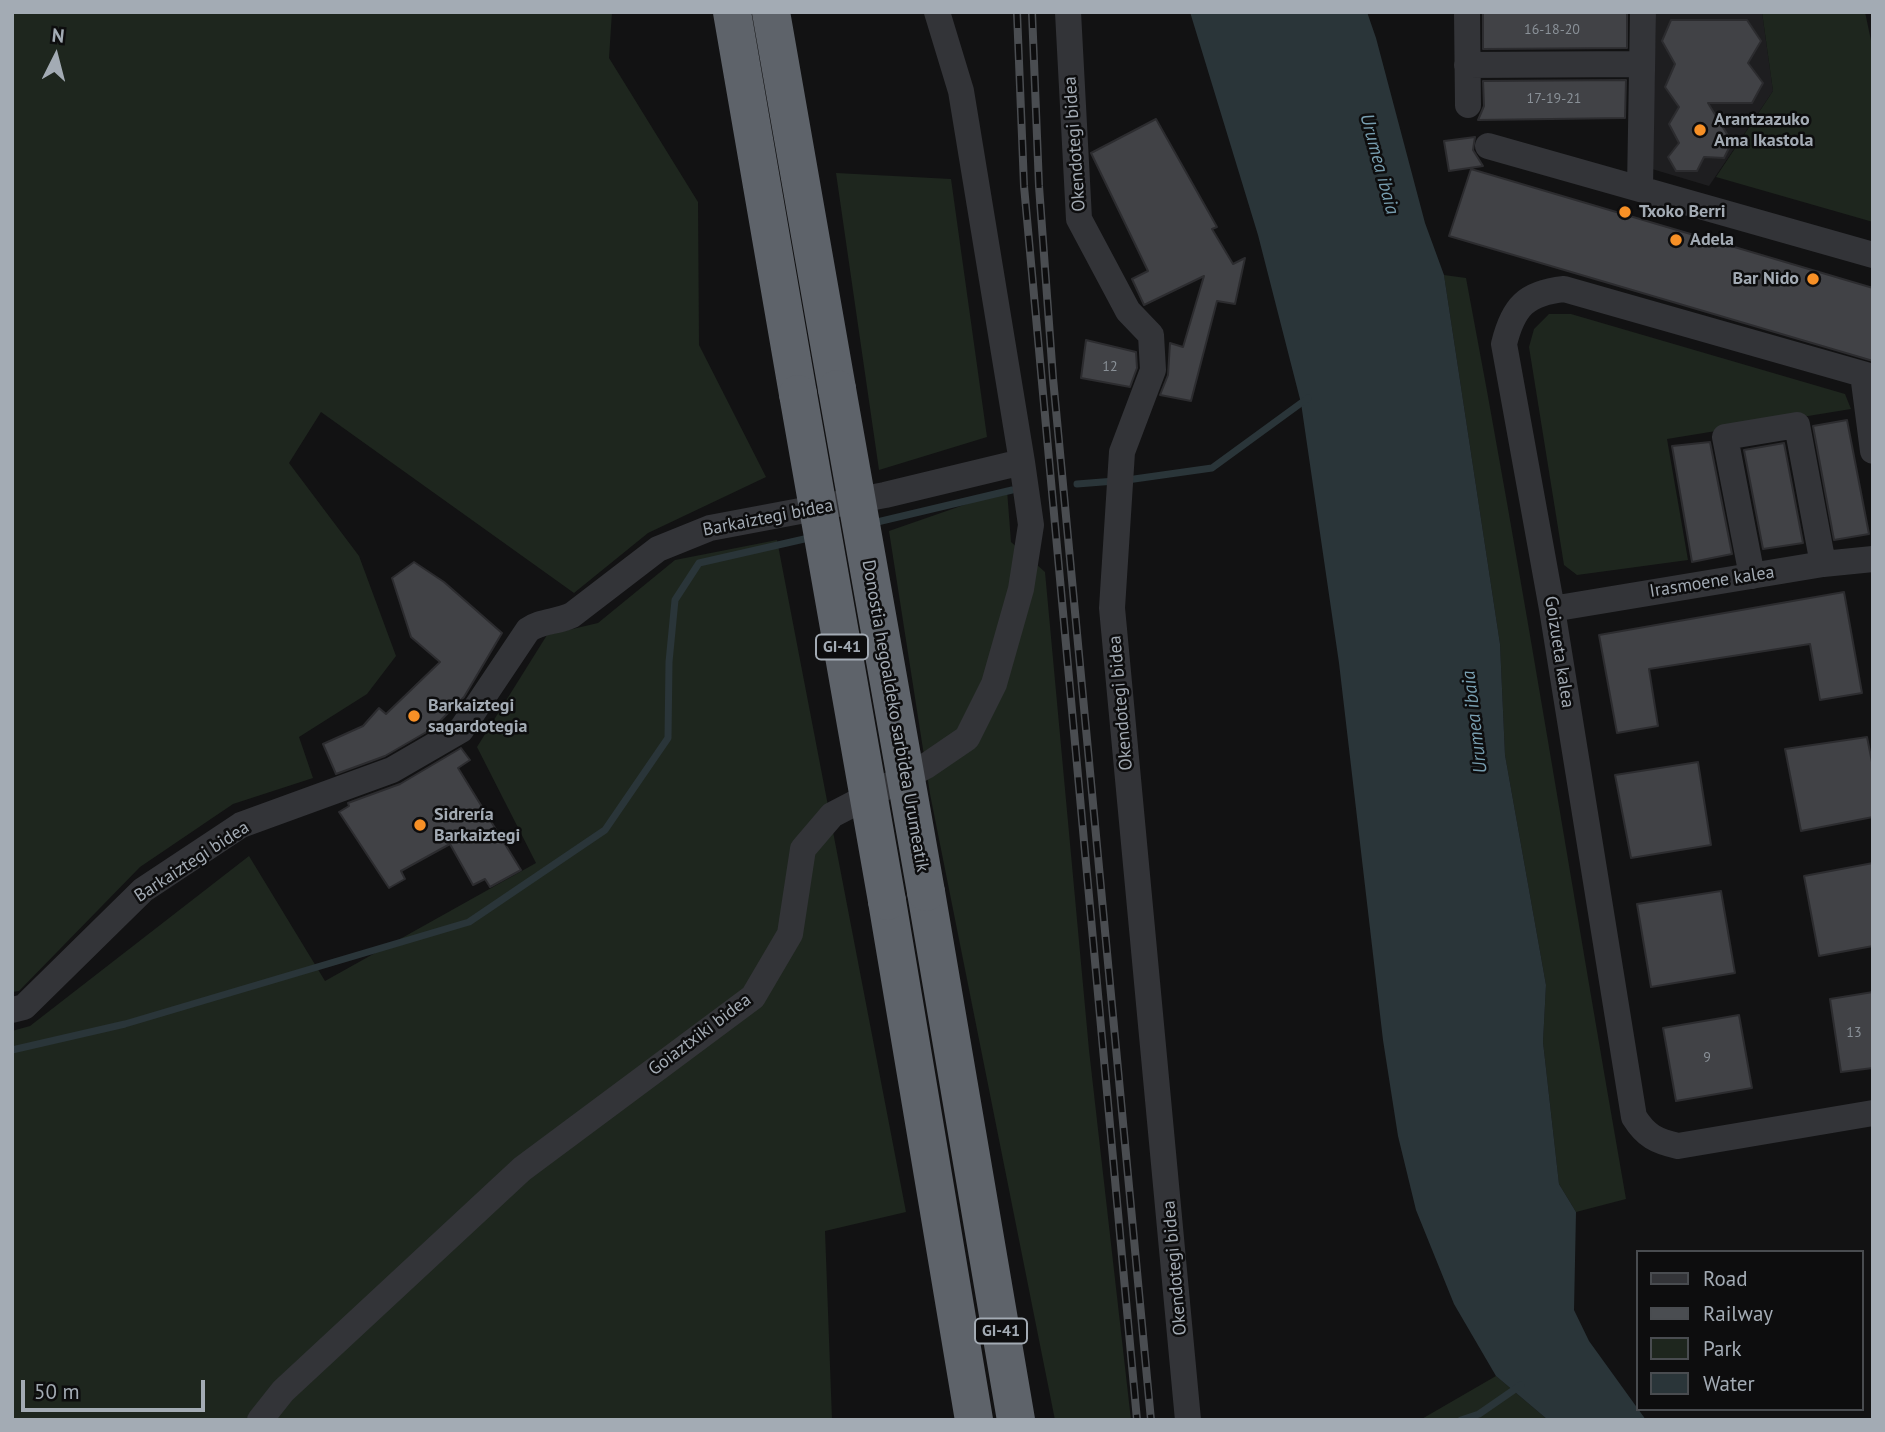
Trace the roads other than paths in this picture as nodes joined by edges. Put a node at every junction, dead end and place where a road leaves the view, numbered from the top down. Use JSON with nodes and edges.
{"nodes":[{"id":1,"x":732,"y":12,"type":"edge"},
{"id":2,"x":771,"y":12,"type":"edge"},
{"id":3,"x":937,"y":12,"type":"edge"},
{"id":4,"x":1068,"y":12,"type":"edge"},
{"id":5,"x":1467,"y":12,"type":"edge"},
{"id":6,"x":1643,"y":12,"type":"edge"},
{"id":7,"x":1641,"y":64,"type":"junction"},
{"id":8,"x":1467,"y":65,"type":"junction"},
{"id":9,"x":1468,"y":105,"type":"dead end"},
{"id":10,"x":1488,"y":146,"type":"dead end"},
{"id":11,"x":1640,"y":188,"type":"junction"},
{"id":12,"x":1873,"y":255,"type":"edge"},
{"id":13,"x":1868,"y":375,"type":"edge"},
{"id":14,"x":1873,"y":451,"type":"edge"},
{"id":15,"x":1022,"y":462,"type":"junction"},
{"id":16,"x":1873,"y":560,"type":"edge"},
{"id":17,"x":1823,"y":564,"type":"junction"},
{"id":18,"x":1752,"y":576,"type":"junction"},
{"id":19,"x":1552,"y":609,"type":"junction"},
{"id":20,"x":12,"y":1010,"type":"edge"},
{"id":21,"x":1873,"y":1113,"type":"edge"},
{"id":22,"x":260,"y":1420,"type":"edge"},
{"id":23,"x":974,"y":1420,"type":"edge"},
{"id":24,"x":1016,"y":1420,"type":"edge"},
{"id":25,"x":1188,"y":1420,"type":"edge"}],
"edges":[{"from":1,"to":23,"type":"highway","number":"GI-41","bridge":true},
{"from":2,"to":24,"type":"highway","name":"Donostia hegoaldeko sarbidea Urumeatik","number":"GI-41","bridge":true},
{"from":3,"to":15,"type":"street"},
{"from":4,"to":25,"type":"street","name":"Okendotegi bidea"},
{"from":5,"to":8,"type":"street"},
{"from":6,"to":7,"type":"street"},
{"from":7,"to":8,"type":"street"},
{"from":7,"to":11,"type":"street"},
{"from":8,"to":9,"type":"street"},
{"from":10,"to":11,"type":"street"},
{"from":11,"to":12,"type":"street"},
{"from":13,"to":14,"type":"street"},
{"from":13,"to":19,"type":"street","name":"Goizueta kalea"},
{"from":15,"to":20,"type":"street","name":"Barkaiztegi bidea"},
{"from":15,"to":22,"type":"street","name":"Goiaztxiki bidea"},
{"from":16,"to":17,"type":"street","name":"Irasmoene kalea"},
{"from":17,"to":18,"type":"street","name":"Irasmoene kalea"},
{"from":17,"to":18,"type":"street"},
{"from":18,"to":19,"type":"street","name":"Irasmoene kalea"},
{"from":19,"to":21,"type":"street","name":"Goizueta kalea"}]}
